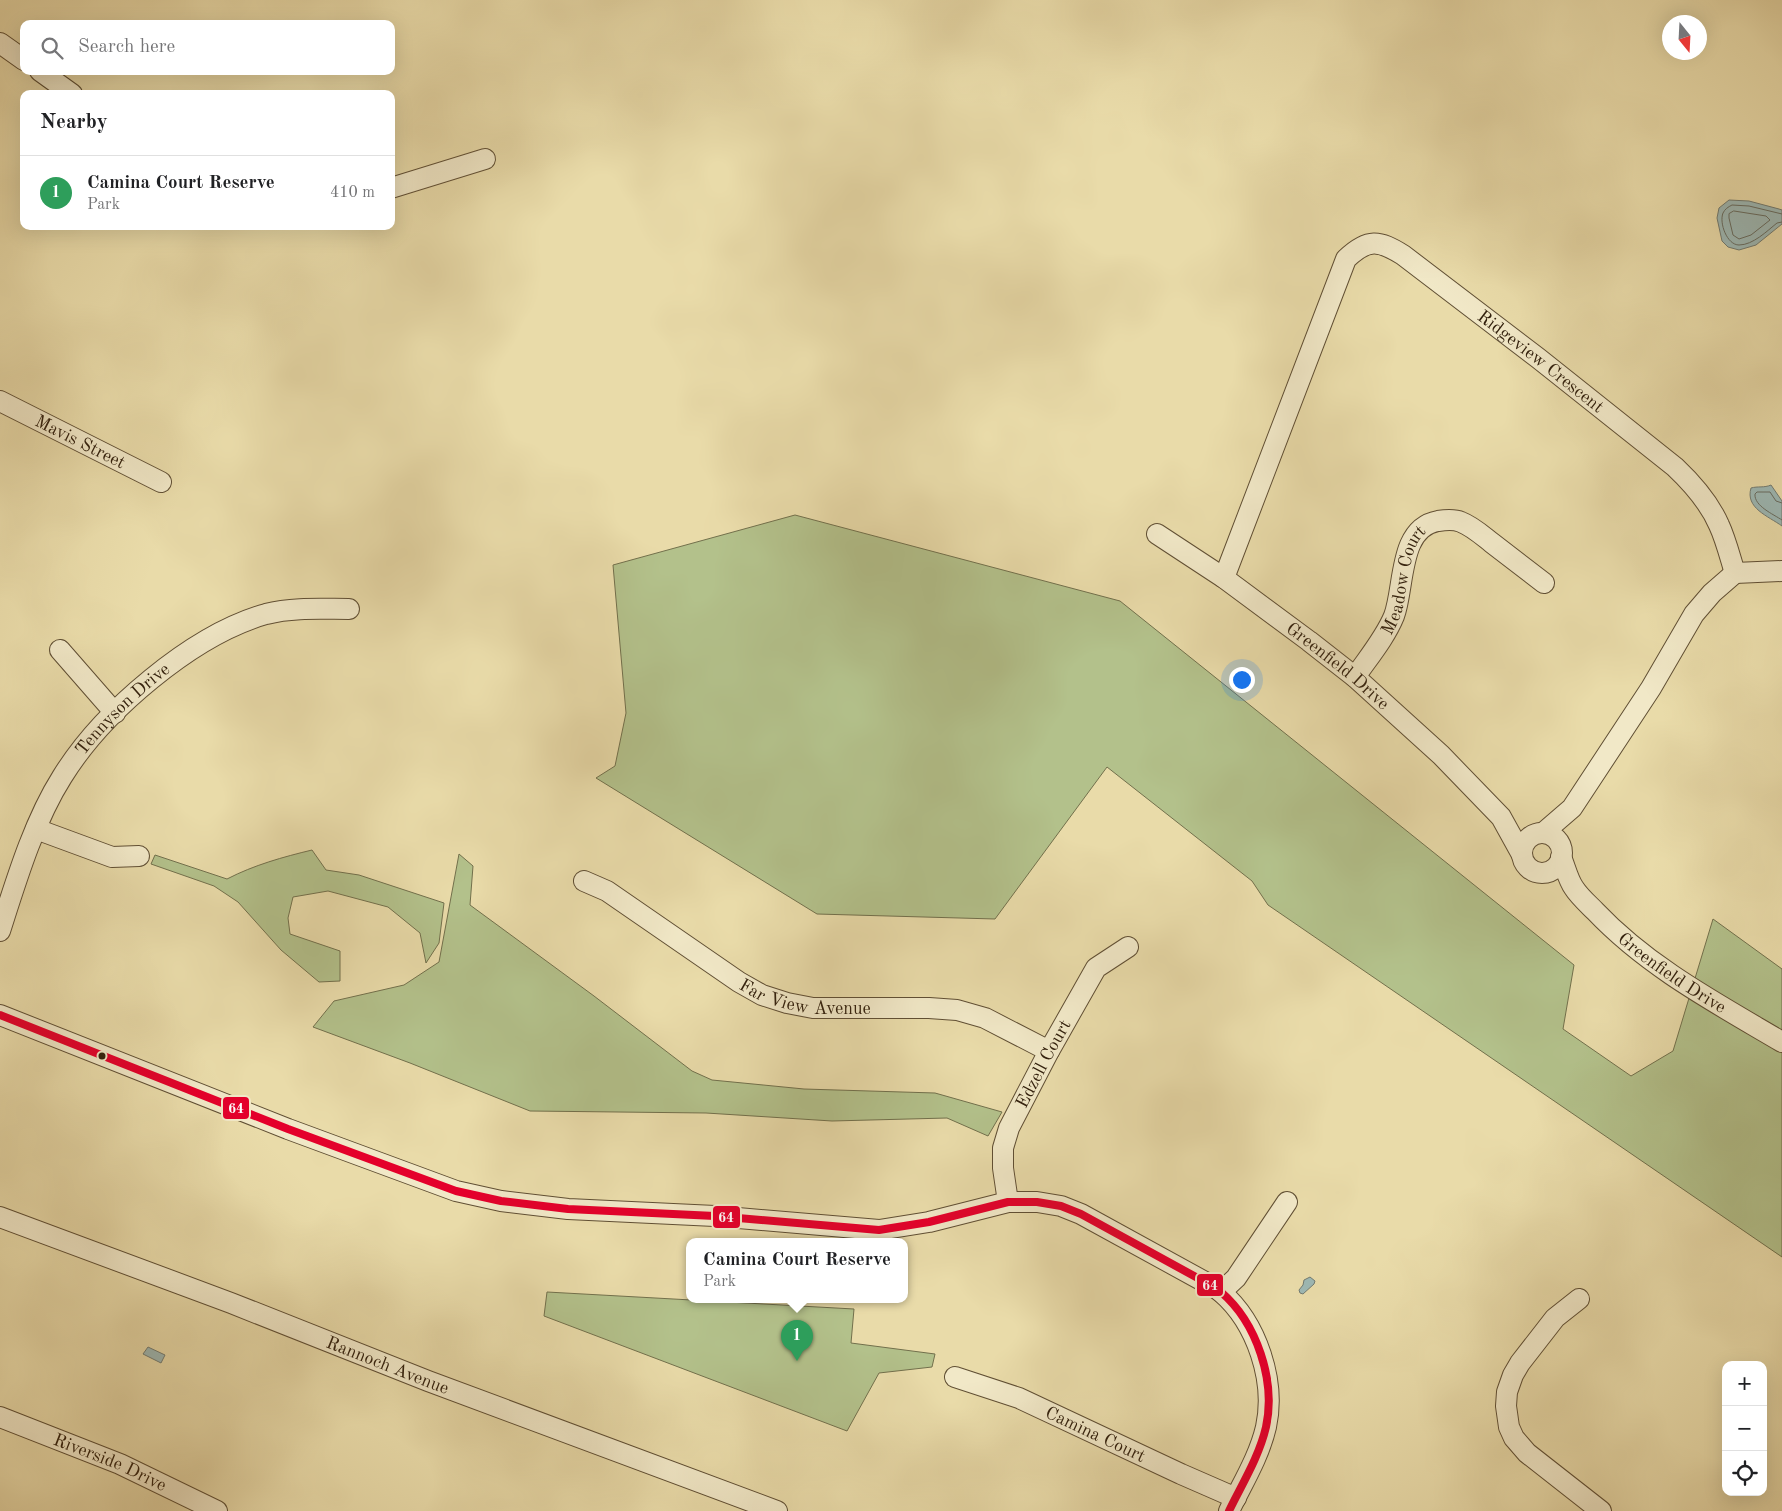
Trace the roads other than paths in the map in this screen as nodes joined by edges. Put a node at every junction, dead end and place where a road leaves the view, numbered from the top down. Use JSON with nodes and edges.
{"nodes":[{"id":1,"x":0,"y":43,"type":"edge"},
{"id":2,"x":20,"y":57,"type":"edge"},
{"id":3,"x":46,"y":75,"type":"edge"},
{"id":4,"x":66,"y":90,"type":"edge"},
{"id":5,"x":485,"y":159,"type":"dead end"},
{"id":6,"x":395,"y":187,"type":"edge"},
{"id":7,"x":0,"y":401,"type":"edge"},
{"id":8,"x":161,"y":482,"type":"dead end"},
{"id":9,"x":1156,"y":534,"type":"dead end"},
{"id":10,"x":1782,"y":572,"type":"edge"},
{"id":11,"x":1735,"y":573,"type":"junction"},
{"id":12,"x":1224,"y":578,"type":"junction"},
{"id":13,"x":1544,"y":583,"type":"dead end"},
{"id":14,"x":349,"y":609,"type":"dead end"},
{"id":15,"x":60,"y":650,"type":"dead end"},
{"id":16,"x":1355,"y":677,"type":"junction"},
{"id":17,"x":115,"y":713,"type":"junction"},
{"id":18,"x":1572,"y":808,"type":"junction"},
{"id":19,"x":1501,"y":817,"type":"junction"},
{"id":20,"x":36,"y":829,"type":"junction"},
{"id":21,"x":1540,"y":833,"type":"junction"},
{"id":22,"x":1561,"y":854,"type":"junction"},
{"id":23,"x":1522,"y":855,"type":"junction"},
{"id":24,"x":139,"y":856,"type":"dead end"},
{"id":25,"x":1537,"y":872,"type":"junction"},
{"id":26,"x":584,"y":881,"type":"dead end"},
{"id":27,"x":1573,"y":888,"type":"junction"},
{"id":28,"x":0,"y":932,"type":"edge"},
{"id":29,"x":1128,"y":947,"type":"dead end"},
{"id":30,"x":0,"y":1015,"type":"edge"},
{"id":31,"x":1782,"y":1042,"type":"edge"},
{"id":32,"x":1049,"y":1051,"type":"junction"},
{"id":33,"x":1008,"y":1202,"type":"junction"},
{"id":34,"x":1287,"y":1202,"type":"dead end"},
{"id":35,"x":0,"y":1217,"type":"edge"},
{"id":36,"x":1221,"y":1292,"type":"junction"},
{"id":37,"x":1579,"y":1299,"type":"dead end"},
{"id":38,"x":955,"y":1376,"type":"dead end"},
{"id":39,"x":0,"y":1417,"type":"edge"},
{"id":40,"x":1232,"y":1504,"type":"edge"},
{"id":41,"x":217,"y":1511,"type":"edge"},
{"id":42,"x":777,"y":1511,"type":"edge"},
{"id":43,"x":1601,"y":1511,"type":"edge"}],
"edges":[{"from":1,"to":2,"type":"street"},
{"from":3,"to":4,"type":"street"},
{"from":5,"to":6,"type":"street"},
{"from":7,"to":8,"type":"street","name":"Mavis Street"},
{"from":9,"to":12,"type":"street","name":"Greenfield Drive"},
{"from":10,"to":11,"type":"street"},
{"from":11,"to":12,"type":"street","name":"Ridgeview Crescent"},
{"from":11,"to":18,"type":"street"},
{"from":12,"to":16,"type":"street","name":"Greenfield Drive"},
{"from":13,"to":16,"type":"street","name":"Meadow Court"},
{"from":14,"to":17,"type":"street","name":"Tennyson Drive"},
{"from":15,"to":17,"type":"street"},
{"from":16,"to":19,"type":"street","name":"Greenfield Drive"},
{"from":17,"to":20,"type":"street","name":"Tennyson Drive"},
{"from":18,"to":21,"type":"street"},
{"from":18,"to":22,"type":"street"},
{"from":19,"to":21,"type":"street","name":"Greenfield Drive"},
{"from":19,"to":23,"type":"street","name":"Greenfield Drive"},
{"from":20,"to":24,"type":"street"},
{"from":20,"to":28,"type":"street","name":"Tennyson Drive"},
{"from":21,"to":22,"type":"street"},
{"from":21,"to":23,"type":"street"},
{"from":22,"to":25,"type":"street"},
{"from":22,"to":27,"type":"street","name":"Greenfield Drive"},
{"from":23,"to":25,"type":"street"},
{"from":25,"to":27,"type":"street","name":"Greenfield Drive"},
{"from":26,"to":32,"type":"street","name":"Far View Avenue"},
{"from":27,"to":31,"type":"street","name":"Greenfield Drive"},
{"from":29,"to":32,"type":"street","name":"Edzell Court"},
{"from":30,"to":33,"type":"street"},
{"from":32,"to":33,"type":"street","name":"Edzell Court"},
{"from":33,"to":36,"type":"street"},
{"from":34,"to":36,"type":"street"},
{"from":35,"to":42,"type":"street","name":"Rannoch Avenue"},
{"from":36,"to":40,"type":"street"},
{"from":37,"to":43,"type":"street"},
{"from":38,"to":40,"type":"street","name":"Camina Court"},
{"from":39,"to":41,"type":"street","name":"Riverside Drive"}]}
